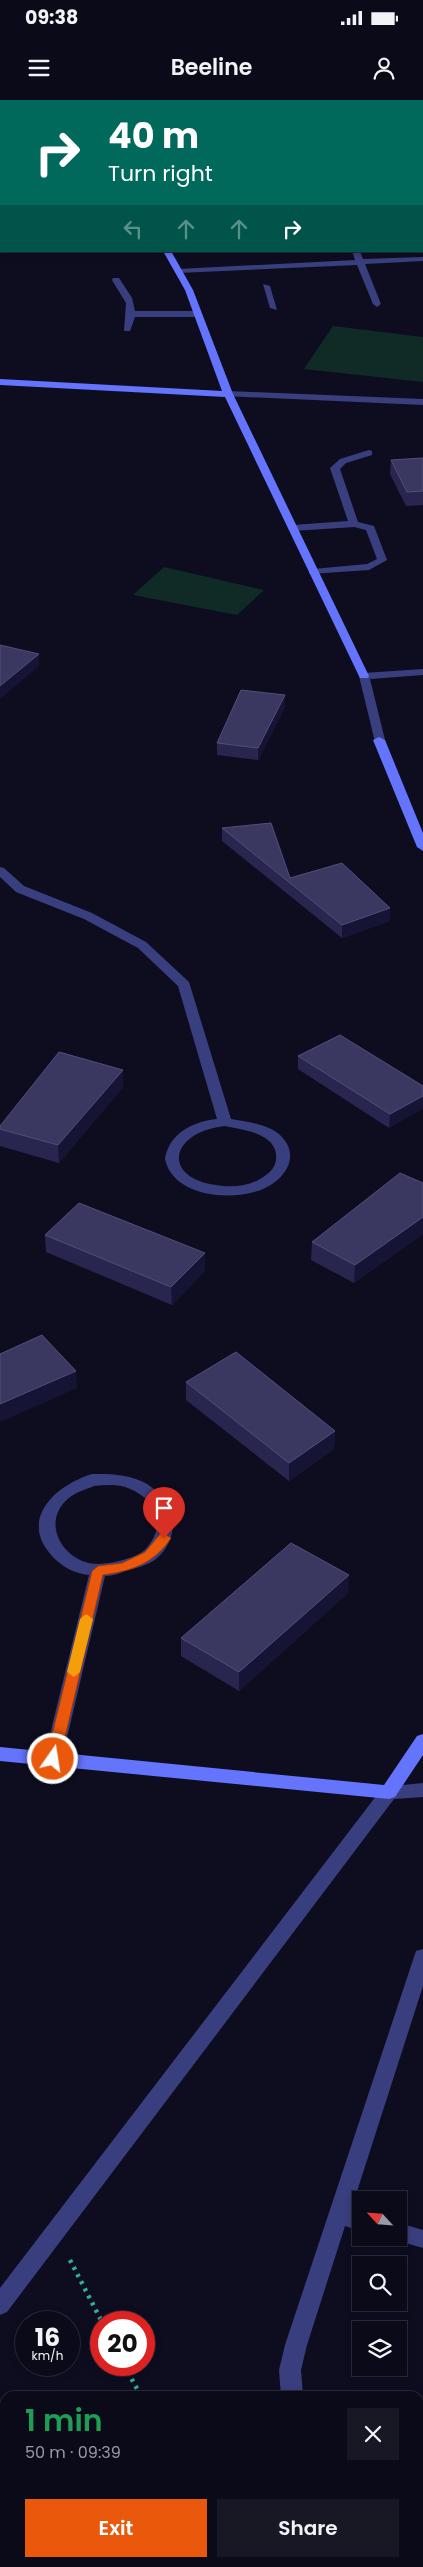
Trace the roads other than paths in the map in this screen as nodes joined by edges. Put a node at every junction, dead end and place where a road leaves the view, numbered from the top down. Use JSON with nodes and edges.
{"nodes":[{"id":1,"x":168,"y":252,"type":"edge"},
{"id":2,"x":356,"y":252,"type":"edge"},
{"id":3,"x":423,"y":258,"type":"edge"},
{"id":4,"x":360,"y":262,"type":"junction"},
{"id":5,"x":178,"y":271,"type":"junction"},
{"id":6,"x":116,"y":280,"type":"dead end"},
{"id":7,"x":266,"y":286,"type":"dead end"},
{"id":8,"x":377,"y":304,"type":"dead end"},
{"id":9,"x":274,"y":308,"type":"dead end"},
{"id":10,"x":132,"y":314,"type":"junction"},
{"id":11,"x":198,"y":314,"type":"junction"},
{"id":12,"x":127,"y":329,"type":"dead end"},
{"id":13,"x":0,"y":382,"type":"edge"},
{"id":14,"x":228,"y":394,"type":"junction"},
{"id":15,"x":423,"y":402,"type":"edge"},
{"id":16,"x":369,"y":453,"type":"dead end"},
{"id":17,"x":354,"y":524,"type":"junction"},
{"id":18,"x":292,"y":528,"type":"junction"},
{"id":19,"x":313,"y":572,"type":"junction"},
{"id":20,"x":423,"y":672,"type":"edge"},
{"id":21,"x":364,"y":676,"type":"junction"},
{"id":22,"x":423,"y":847,"type":"edge"},
{"id":23,"x":0,"y":871,"type":"edge"},
{"id":24,"x":226,"y":1122,"type":"junction"},
{"id":25,"x":98,"y":1571,"type":"junction"},
{"id":26,"x":423,"y":1741,"type":"edge"},
{"id":27,"x":0,"y":1754,"type":"edge"},
{"id":28,"x":53,"y":1759,"type":"junction"},
{"id":29,"x":423,"y":1790,"type":"edge"},
{"id":30,"x":389,"y":1792,"type":"junction"},
{"id":31,"x":423,"y":1957,"type":"edge"},
{"id":32,"x":338,"y":2215,"type":"junction"},
{"id":33,"x":352,"y":2219,"type":"edge"},
{"id":34,"x":408,"y":2235,"type":"edge"},
{"id":35,"x":423,"y":2239,"type":"edge"},
{"id":36,"x":0,"y":2305,"type":"edge"},
{"id":37,"x":292,"y":2391,"type":"edge"}],
"edges":[{"from":1,"to":5,"type":"street"},
{"from":2,"to":4,"type":"street"},
{"from":3,"to":4,"type":"street"},
{"from":4,"to":5,"type":"street"},
{"from":4,"to":8,"type":"street"},
{"from":5,"to":11,"type":"street"},
{"from":6,"to":10,"type":"street"},
{"from":7,"to":9,"type":"street"},
{"from":10,"to":11,"type":"street"},
{"from":10,"to":12,"type":"street"},
{"from":11,"to":14,"type":"street"},
{"from":13,"to":14,"type":"street"},
{"from":14,"to":15,"type":"street"},
{"from":14,"to":18,"type":"street"},
{"from":16,"to":17,"type":"street"},
{"from":17,"to":18,"type":"street"},
{"from":17,"to":19,"type":"street"},
{"from":18,"to":19,"type":"street"},
{"from":19,"to":21,"type":"street"},
{"from":20,"to":21,"type":"street"},
{"from":21,"to":22,"type":"street"},
{"from":23,"to":24,"type":"street"},
{"from":24,"to":24,"type":"street"},
{"from":25,"to":25,"type":"street"},
{"from":25,"to":28,"type":"street"},
{"from":26,"to":30,"type":"street"},
{"from":27,"to":28,"type":"street"},
{"from":28,"to":30,"type":"street"},
{"from":29,"to":30,"type":"street"},
{"from":30,"to":36,"type":"street"},
{"from":31,"to":32,"type":"street"},
{"from":32,"to":33,"type":"street"},
{"from":32,"to":37,"type":"street"},
{"from":34,"to":35,"type":"street"}]}
